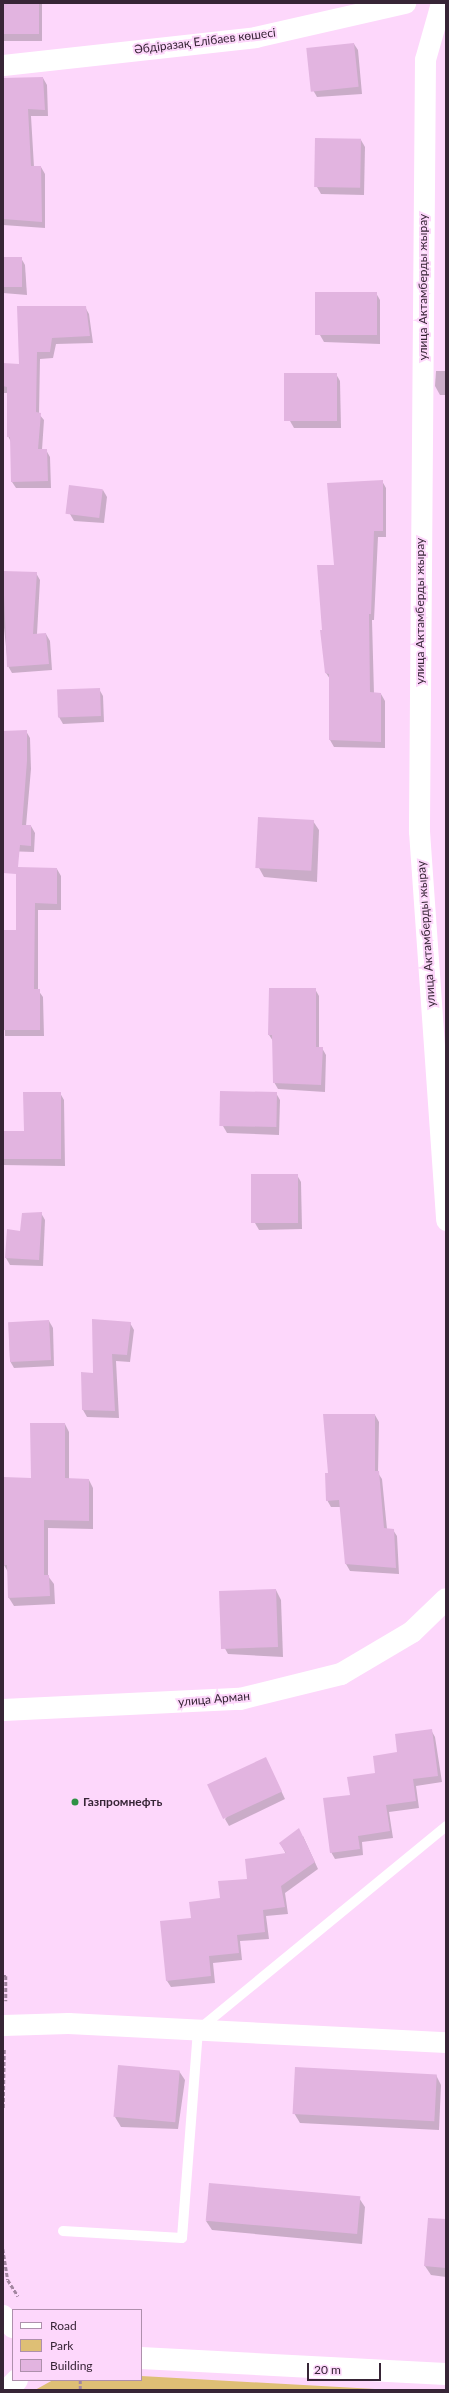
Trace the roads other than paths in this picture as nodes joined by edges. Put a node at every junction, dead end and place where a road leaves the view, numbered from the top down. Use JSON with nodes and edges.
{"nodes":[{"id":1,"x":405,"y":3,"type":"edge"},
{"id":2,"x":441,"y":3,"type":"edge"},
{"id":3,"x":3,"y":65,"type":"edge"},
{"id":4,"x":446,"y":1220,"type":"edge"},
{"id":5,"x":446,"y":1599,"type":"edge"},
{"id":6,"x":3,"y":1710,"type":"edge"},
{"id":7,"x":446,"y":1826,"type":"edge"},
{"id":8,"x":3,"y":2025,"type":"edge"},
{"id":9,"x":198,"y":2030,"type":"junction"},
{"id":10,"x":446,"y":2042,"type":"edge"},
{"id":11,"x":63,"y":2232,"type":"dead end"},
{"id":12,"x":3,"y":2316,"type":"edge"},
{"id":13,"x":12,"y":2326,"type":"edge"},
{"id":14,"x":142,"y":2358,"type":"edge"},
{"id":15,"x":446,"y":2374,"type":"edge"},
{"id":16,"x":16,"y":2381,"type":"edge"},
{"id":17,"x":7,"y":2390,"type":"edge"}],
"edges":[{"from":1,"to":3,"type":"street","name":"Әбдіразақ Елібаев көшесі"},
{"from":2,"to":4,"type":"street","name":"улица Актамберды жырау"},
{"from":5,"to":6,"type":"street","name":"улица Арман"},
{"from":7,"to":9,"type":"lane"},
{"from":8,"to":9,"type":"street"},
{"from":9,"to":10,"type":"street"},
{"from":9,"to":11,"type":"lane"},
{"from":12,"to":13,"type":"street"},
{"from":14,"to":15,"type":"street"},
{"from":16,"to":17,"type":"street"}]}
